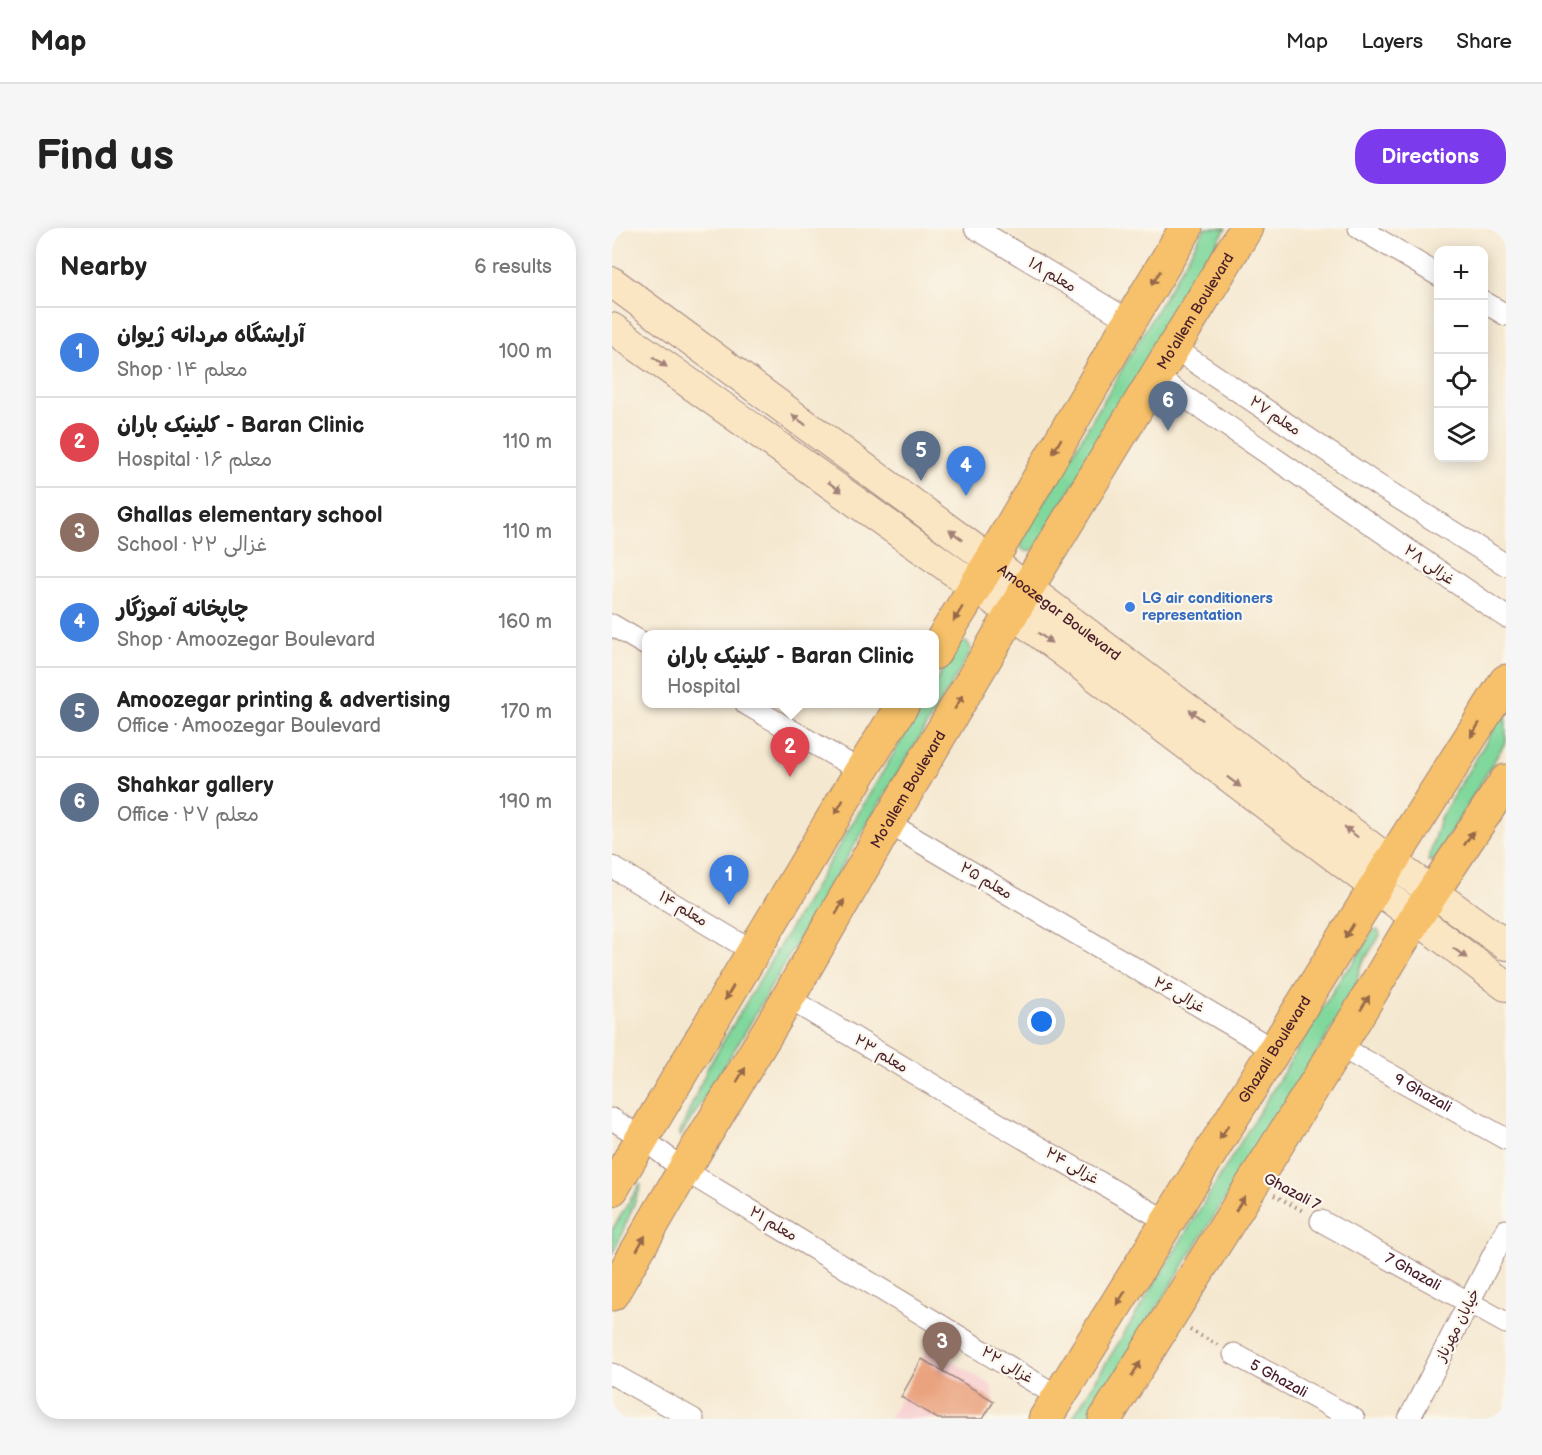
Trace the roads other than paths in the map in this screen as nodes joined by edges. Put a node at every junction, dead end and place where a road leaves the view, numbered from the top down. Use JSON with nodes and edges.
{"nodes":[{"id":1,"x":975,"y":228,"type":"edge"},
{"id":2,"x":1186,"y":228,"type":"edge"},
{"id":3,"x":1246,"y":228,"type":"edge"},
{"id":4,"x":1359,"y":228,"type":"edge"},
{"id":5,"x":1434,"y":273,"type":"edge"},
{"id":6,"x":612,"y":282,"type":"edge"},
{"id":7,"x":1488,"y":304,"type":"edge"},
{"id":8,"x":1506,"y":315,"type":"edge"},
{"id":9,"x":1130,"y":321,"type":"junction"},
{"id":10,"x":612,"y":328,"type":"edge"},
{"id":11,"x":1174,"y":348,"type":"junction"},
{"id":12,"x":1156,"y":377,"type":"junction"},
{"id":13,"x":1506,"y":565,"type":"edge"},
{"id":14,"x":983,"y":574,"type":"junction"},
{"id":15,"x":1019,"y":601,"type":"junction"},
{"id":16,"x":1506,"y":617,"type":"edge"},
{"id":17,"x":612,"y":625,"type":"edge"},
{"id":18,"x":642,"y":643,"type":"edge"},
{"id":19,"x":939,"y":645,"type":"edge"},
{"id":20,"x":1506,"y":681,"type":"edge"},
{"id":21,"x":753,"y":708,"type":"edge"},
{"id":22,"x":900,"y":708,"type":"edge"},
{"id":23,"x":861,"y":771,"type":"junction"},
{"id":24,"x":1506,"y":781,"type":"edge"},
{"id":25,"x":888,"y":823,"type":"junction"},
{"id":26,"x":612,"y":867,"type":"edge"},
{"id":27,"x":1383,"y":875,"type":"junction"},
{"id":28,"x":1424,"y":906,"type":"junction"},
{"id":29,"x":1084,"y":939,"type":"joint"},
{"id":30,"x":1506,"y":945,"type":"edge"},
{"id":31,"x":754,"y":952,"type":"junction"},
{"id":32,"x":1506,"y":986,"type":"edge"},
{"id":33,"x":788,"y":998,"type":"junction"},
{"id":34,"x":1339,"y":1046,"type":"junction"},
{"id":35,"x":1275,"y":1050,"type":"junction"},
{"id":36,"x":975,"y":1110,"type":"joint"},
{"id":37,"x":612,"y":1119,"type":"edge"},
{"id":38,"x":642,"y":1138,"type":"junction"},
{"id":39,"x":1506,"y":1139,"type":"edge"},
{"id":40,"x":684,"y":1170,"type":"junction"},
{"id":41,"x":612,"y":1189,"type":"edge"},
{"id":42,"x":1321,"y":1221,"type":"road end"},
{"id":43,"x":1168,"y":1222,"type":"junction"},
{"id":44,"x":1506,"y":1230,"type":"edge"},
{"id":45,"x":862,"y":1278,"type":"joint"},
{"id":46,"x":612,"y":1293,"type":"edge"},
{"id":47,"x":1469,"y":1302,"type":"junction"},
{"id":48,"x":1506,"y":1323,"type":"edge"},
{"id":49,"x":1234,"y":1354,"type":"road end"},
{"id":50,"x":612,"y":1374,"type":"edge"},
{"id":51,"x":1052,"y":1408,"type":"edge"},
{"id":52,"x":693,"y":1419,"type":"edge"},
{"id":53,"x":1105,"y":1419,"type":"edge"},
{"id":54,"x":1354,"y":1419,"type":"edge"},
{"id":55,"x":1409,"y":1419,"type":"edge"}],
"edges":[{"from":1,"to":9,"type":"street","name":"معلم ۱۸"},
{"from":2,"to":9,"type":"main road","one_way":true},
{"from":3,"to":11,"type":"main road","name":"Mo'allem Boulevard"},
{"from":4,"to":5,"type":"street"},
{"from":14,"to":6,"type":"main road","name":"Amoozegar Boulevard","one_way":true},
{"from":7,"to":8,"type":"street"},
{"from":9,"to":14,"type":"main road","one_way":true},
{"from":10,"to":14,"type":"main road","name":"Amoozegar Boulevard","one_way":true},
{"from":11,"to":12,"type":"main road","name":"Mo'allem Boulevard"},
{"from":11,"to":13,"type":"street","name":"معلم ۲۷"},
{"from":12,"to":15,"type":"main road","name":"Mo'allem Boulevard"},
{"from":12,"to":16,"type":"street","name":"غزالی ۲۸"},
{"from":14,"to":15,"type":"main road","name":"Amoozegar Boulevard"},
{"from":14,"to":19,"type":"main road","one_way":true},
{"from":25,"to":15,"type":"main road","name":"Mo'allem Boulevard","one_way":true},
{"from":15,"to":27,"type":"main road","name":"Amoozegar Boulevard"},
{"from":17,"to":18,"type":"street"},
{"from":20,"to":27,"type":"main road","name":"Ghazali Boulevard","one_way":true},
{"from":21,"to":23,"type":"street"},
{"from":22,"to":23,"type":"main road"},
{"from":23,"to":31,"type":"main road","one_way":true},
{"from":28,"to":24,"type":"main road","one_way":true},
{"from":25,"to":29,"type":"street","name":"معلم ۲۵"},
{"from":33,"to":25,"type":"main road","name":"Mo'allem Boulevard","one_way":true},
{"from":26,"to":31,"type":"street","name":"معلم ۱۴"},
{"from":27,"to":28,"type":"main road","name":"Amoozegar Boulevard"},
{"from":27,"to":35,"type":"main road","name":"Ghazali Boulevard","one_way":true},
{"from":28,"to":30,"type":"main road","name":"Amoozegar Boulevard"},
{"from":28,"to":32,"type":"main road","name":"Amoozegar Boulevard","one_way":true},
{"from":34,"to":28,"type":"main road","one_way":true},
{"from":29,"to":35,"type":"street","name":"غزالی ۲۶"},
{"from":31,"to":38,"type":"main road","one_way":true},
{"from":33,"to":36,"type":"street","name":"معلم ۲۳"},
{"from":40,"to":33,"type":"main road","name":"Mo'allem Boulevard","one_way":true},
{"from":34,"to":39,"type":"street","name":"9 Ghazali"},
{"from":53,"to":34,"type":"main road","one_way":true},
{"from":35,"to":43,"type":"main road","name":"Ghazali Boulevard","one_way":true},
{"from":36,"to":43,"type":"street","name":"غزالی ۲۴"},
{"from":37,"to":38,"type":"street","name":"معلم ۲۱"},
{"from":38,"to":40,"type":"street","name":"معلم ۲۱"},
{"from":38,"to":41,"type":"main road"},
{"from":40,"to":45,"type":"street","name":"معلم ۲۱"},
{"from":46,"to":40,"type":"main road","name":"Mo'allem Boulevard","one_way":true},
{"from":42,"to":47,"type":"street","name":"7 Ghazali"},
{"from":43,"to":51,"type":"main road","name":"Ghazali Boulevard","one_way":true},
{"from":44,"to":47,"type":"street","name":"خیابان مهرناز"},
{"from":45,"to":51,"type":"street","name":"غزالی ۲۲"},
{"from":47,"to":48,"type":"street","name":"7 Ghazali"},
{"from":47,"to":55,"type":"street","name":"خیابان مهرناز"},
{"from":49,"to":54,"type":"street","name":"5 Ghazali"},
{"from":50,"to":52,"type":"street"}]}
